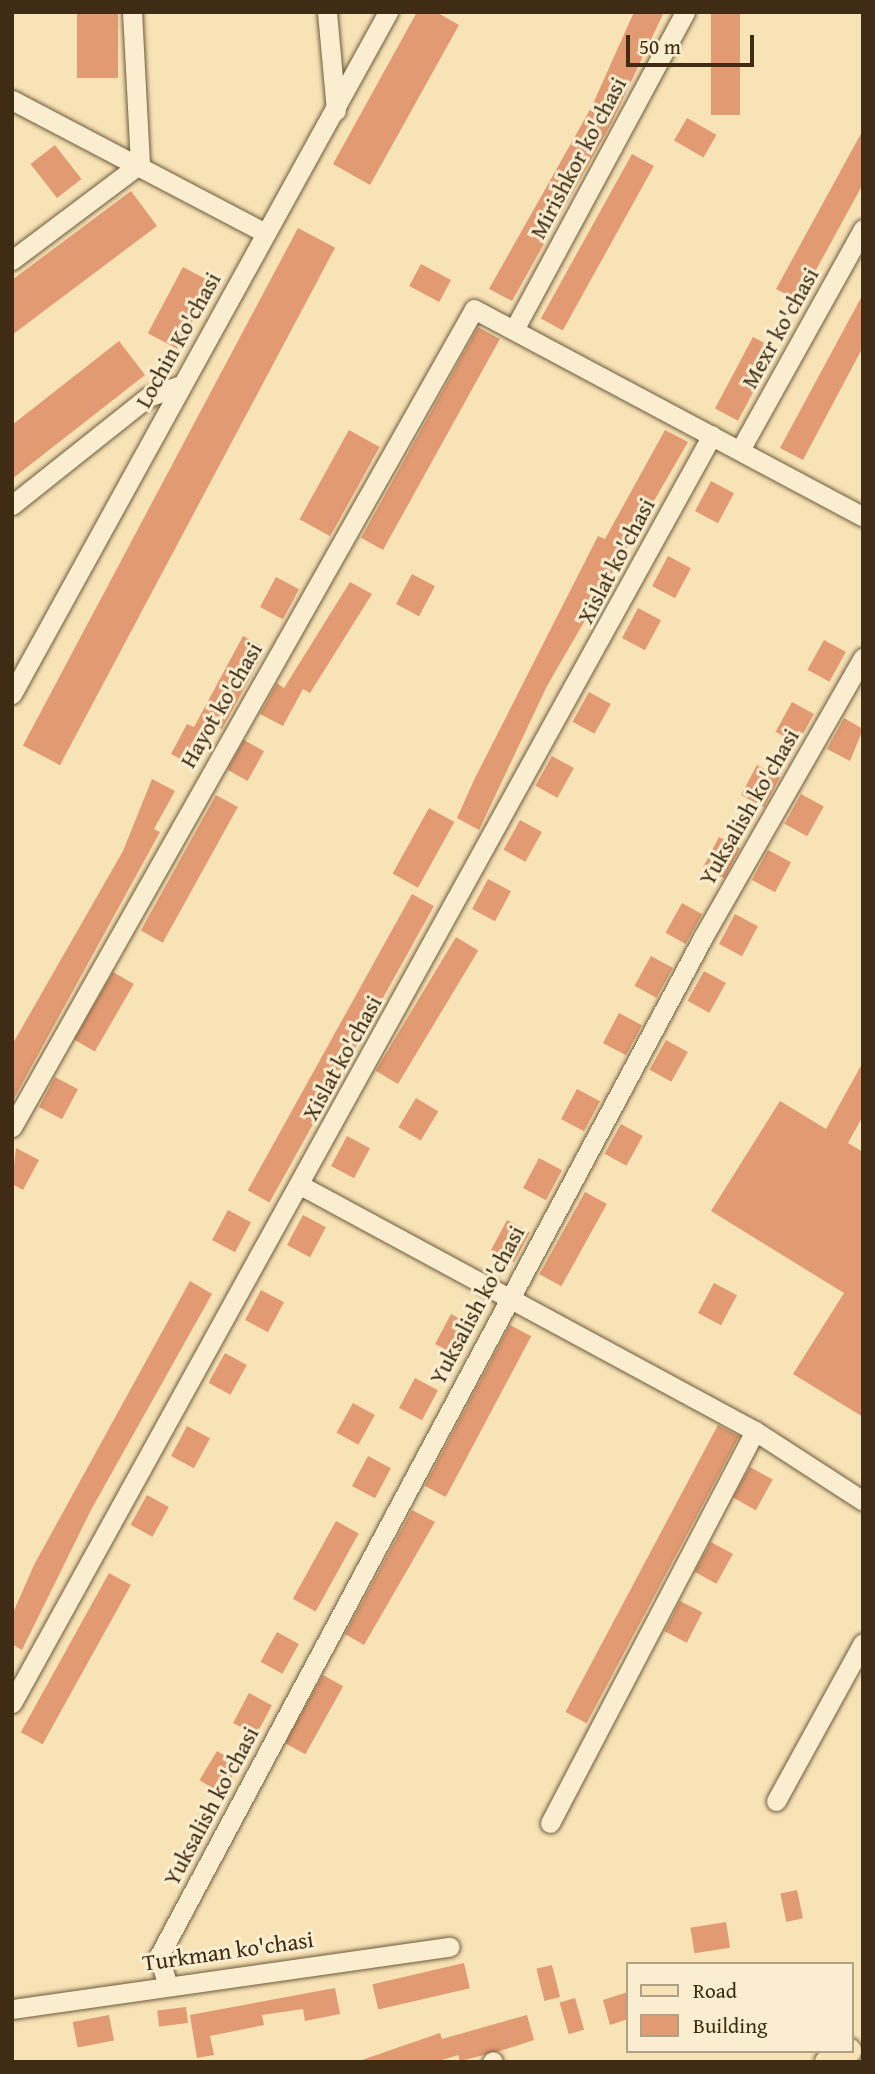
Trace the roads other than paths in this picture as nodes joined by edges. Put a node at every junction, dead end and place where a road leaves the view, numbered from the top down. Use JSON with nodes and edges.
{"nodes":[{"id":1,"x":132,"y":12,"type":"edge"},
{"id":2,"x":327,"y":12,"type":"edge"},
{"id":3,"x":388,"y":12,"type":"edge"},
{"id":4,"x":685,"y":12,"type":"edge"},
{"id":5,"x":12,"y":100,"type":"edge"},
{"id":6,"x":336,"y":111,"type":"junction"},
{"id":7,"x":140,"y":164,"type":"junction"},
{"id":8,"x":863,"y":229,"type":"edge"},
{"id":9,"x":265,"y":233,"type":"junction"},
{"id":10,"x":12,"y":260,"type":"edge"},
{"id":11,"x":515,"y":328,"type":"junction"},
{"id":12,"x":181,"y":384,"type":"junction"},
{"id":13,"x":712,"y":435,"type":"junction"},
{"id":14,"x":740,"y":450,"type":"junction"},
{"id":15,"x":12,"y":505,"type":"edge"},
{"id":16,"x":863,"y":517,"type":"edge"},
{"id":17,"x":863,"y":658,"type":"edge"},
{"id":18,"x":12,"y":694,"type":"edge"},
{"id":19,"x":12,"y":1127,"type":"edge"},
{"id":20,"x":300,"y":1185,"type":"junction"},
{"id":21,"x":510,"y":1294,"type":"junction"},
{"id":22,"x":755,"y":1431,"type":"junction"},
{"id":23,"x":863,"y":1501,"type":"edge"},
{"id":24,"x":863,"y":1643,"type":"edge"},
{"id":25,"x":21,"y":1668,"type":"edge"},
{"id":26,"x":12,"y":1703,"type":"edge"},
{"id":27,"x":776,"y":1801,"type":"dead end"},
{"id":28,"x":550,"y":1823,"type":"dead end"},
{"id":29,"x":450,"y":1947,"type":"dead end"},
{"id":30,"x":167,"y":1983,"type":"junction"},
{"id":31,"x":12,"y":2009,"type":"edge"},
{"id":32,"x":844,"y":2053,"type":"edge"},
{"id":33,"x":827,"y":2062,"type":"edge"}],
"edges":[{"from":1,"to":7,"type":"street"},
{"from":2,"to":6,"type":"street"},
{"from":3,"to":6,"type":"street","name":"Lochin Ko'chasi"},
{"from":4,"to":11,"type":"street","name":"Mirishkor ko'chasi"},
{"from":5,"to":7,"type":"street"},
{"from":6,"to":9,"type":"street","name":"Lochin Ko'chasi"},
{"from":7,"to":9,"type":"street"},
{"from":7,"to":10,"type":"street"},
{"from":8,"to":14,"type":"street","name":"Mexr ko'chasi"},
{"from":9,"to":12,"type":"street","name":"Lochin Ko'chasi"},
{"from":11,"to":13,"type":"street"},
{"from":11,"to":19,"type":"street","name":"Hayot ko'chasi"},
{"from":12,"to":15,"type":"street"},
{"from":12,"to":18,"type":"street","name":"Lochin Ko'chasi"},
{"from":13,"to":14,"type":"street"},
{"from":13,"to":20,"type":"street","name":"Xislat ko'chasi"},
{"from":14,"to":16,"type":"street"},
{"from":17,"to":21,"type":"street","name":"Yuksalish ko'chasi"},
{"from":20,"to":21,"type":"street"},
{"from":20,"to":25,"type":"street","name":"Xislat ko'chasi"},
{"from":21,"to":22,"type":"street"},
{"from":21,"to":30,"type":"street","name":"Yuksalish ko'chasi"},
{"from":22,"to":23,"type":"street"},
{"from":22,"to":28,"type":"street"},
{"from":24,"to":27,"type":"street"},
{"from":25,"to":26,"type":"street","name":"Xislat ko'chasi"},
{"from":29,"to":30,"type":"street","name":"Turkman ko'chasi"},
{"from":30,"to":31,"type":"street","name":"Turkman ko'chasi"},
{"from":32,"to":33,"type":"main road"}]}
